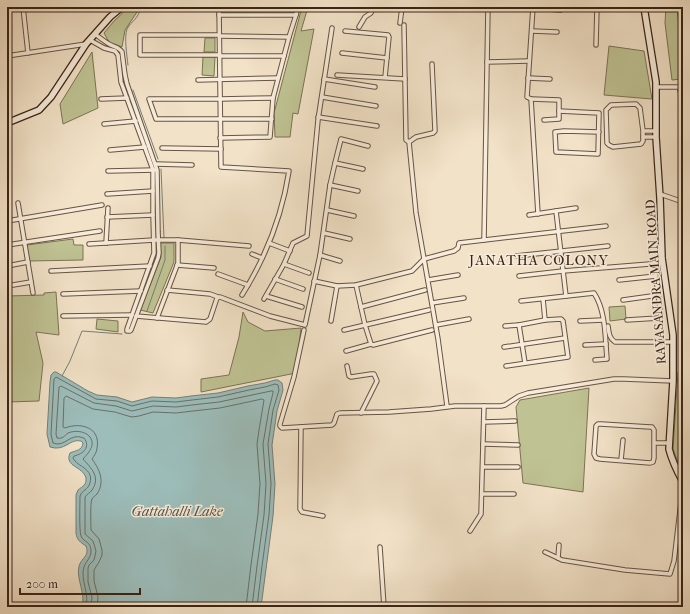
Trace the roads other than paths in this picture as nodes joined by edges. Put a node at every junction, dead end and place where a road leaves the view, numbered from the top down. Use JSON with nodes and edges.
{"nodes":[{"id":1,"x":23,"y":7,"type":"edge"},
{"id":2,"x":122,"y":7,"type":"edge"},
{"id":3,"x":219,"y":7,"type":"edge"},
{"id":4,"x":298,"y":7,"type":"edge"},
{"id":5,"x":373,"y":7,"type":"edge"},
{"id":6,"x":402,"y":7,"type":"edge"},
{"id":7,"x":488,"y":7,"type":"edge"},
{"id":8,"x":562,"y":7,"type":"edge"},
{"id":9,"x":597,"y":7,"type":"edge"},
{"id":10,"x":644,"y":7,"type":"edge"},
{"id":11,"x":533,"y":8,"type":"edge"},
{"id":12,"x":682,"y":10,"type":"edge"},
{"id":13,"x":219,"y":15,"type":"junction"},
{"id":14,"x":296,"y":15,"type":"junction"},
{"id":15,"x":359,"y":27,"type":"dead end"},
{"id":16,"x":332,"y":28,"type":"dead end"},
{"id":17,"x":683,"y":30,"type":"edge"},
{"id":18,"x":345,"y":31,"type":"dead end"},
{"id":19,"x":532,"y":31,"type":"junction"},
{"id":20,"x":557,"y":32,"type":"dead end"},
{"id":21,"x":95,"y":34,"type":"junction"},
{"id":22,"x":219,"y":35,"type":"junction"},
{"id":23,"x":289,"y":37,"type":"junction"},
{"id":24,"x":88,"y":42,"type":"junction"},
{"id":25,"x":596,"y":45,"type":"dead end"},
{"id":26,"x":28,"y":53,"type":"junction"},
{"id":27,"x":342,"y":53,"type":"dead end"},
{"id":28,"x":7,"y":56,"type":"edge"},
{"id":29,"x":220,"y":56,"type":"junction"},
{"id":30,"x":284,"y":56,"type":"junction"},
{"id":31,"x":387,"y":58,"type":"junction"},
{"id":32,"x":529,"y":61,"type":"junction"},
{"id":33,"x":487,"y":62,"type":"junction"},
{"id":34,"x":432,"y":64,"type":"dead end"},
{"id":35,"x":337,"y":75,"type":"dead end"},
{"id":36,"x":385,"y":77,"type":"junction"},
{"id":37,"x":278,"y":78,"type":"junction"},
{"id":38,"x":528,"y":78,"type":"junction"},
{"id":39,"x":220,"y":79,"type":"junction"},
{"id":40,"x":324,"y":79,"type":"junction"},
{"id":41,"x":405,"y":79,"type":"junction"},
{"id":42,"x":550,"y":79,"type":"dead end"},
{"id":43,"x":198,"y":80,"type":"dead end"},
{"id":44,"x":683,"y":84,"type":"edge"},
{"id":45,"x":375,"y":87,"type":"dead end"},
{"id":46,"x":656,"y":87,"type":"junction"},
{"id":47,"x":679,"y":87,"type":"junction"},
{"id":48,"x":322,"y":96,"type":"junction"},
{"id":49,"x":127,"y":98,"type":"junction"},
{"id":50,"x":273,"y":98,"type":"junction"},
{"id":51,"x":220,"y":99,"type":"junction"},
{"id":52,"x":531,"y":99,"type":"junction"},
{"id":53,"x":101,"y":100,"type":"dead end"},
{"id":54,"x":683,"y":101,"type":"edge"},
{"id":55,"x":376,"y":106,"type":"dead end"},
{"id":56,"x":559,"y":111,"type":"junction"},
{"id":57,"x":318,"y":117,"type":"junction"},
{"id":58,"x":220,"y":119,"type":"junction"},
{"id":59,"x":272,"y":119,"type":"junction"},
{"id":60,"x":544,"y":120,"type":"dead end"},
{"id":61,"x":136,"y":121,"type":"junction"},
{"id":62,"x":7,"y":123,"type":"edge"},
{"id":63,"x":104,"y":124,"type":"dead end"},
{"id":64,"x":377,"y":126,"type":"dead end"},
{"id":65,"x":643,"y":131,"type":"junction"},
{"id":66,"x":599,"y":132,"type":"junction"},
{"id":67,"x":656,"y":134,"type":"junction"},
{"id":68,"x":643,"y":137,"type":"junction"},
{"id":69,"x":220,"y":138,"type":"junction"},
{"id":70,"x":409,"y":142,"type":"junction"},
{"id":71,"x":368,"y":146,"type":"dead end"},
{"id":72,"x":145,"y":147,"type":"junction"},
{"id":73,"x":162,"y":148,"type":"dead end"},
{"id":74,"x":221,"y":149,"type":"junction"},
{"id":75,"x":110,"y":150,"type":"dead end"},
{"id":76,"x":335,"y":163,"type":"junction"},
{"id":77,"x":156,"y":164,"type":"junction"},
{"id":78,"x":192,"y":165,"type":"dead end"},
{"id":79,"x":364,"y":169,"type":"dead end"},
{"id":80,"x":155,"y":170,"type":"junction"},
{"id":81,"x":108,"y":171,"type":"dead end"},
{"id":82,"x":330,"y":185,"type":"junction"},
{"id":83,"x":153,"y":191,"type":"junction"},
{"id":84,"x":358,"y":191,"type":"dead end"},
{"id":85,"x":107,"y":194,"type":"dead end"},
{"id":86,"x":660,"y":194,"type":"junction"},
{"id":87,"x":683,"y":202,"type":"edge"},
{"id":88,"x":18,"y":203,"type":"dead end"},
{"id":89,"x":102,"y":205,"type":"dead end"},
{"id":90,"x":108,"y":208,"type":"dead end"},
{"id":91,"x":576,"y":208,"type":"dead end"},
{"id":92,"x":327,"y":210,"type":"junction"},
{"id":93,"x":556,"y":211,"type":"junction"},
{"id":94,"x":538,"y":214,"type":"junction"},
{"id":95,"x":153,"y":215,"type":"junction"},
{"id":96,"x":529,"y":215,"type":"dead end"},
{"id":97,"x":354,"y":216,"type":"dead end"},
{"id":98,"x":107,"y":217,"type":"junction"},
{"id":99,"x":21,"y":218,"type":"junction"},
{"id":100,"x":7,"y":221,"type":"edge"},
{"id":101,"x":606,"y":226,"type":"dead end"},
{"id":102,"x":100,"y":231,"type":"dead end"},
{"id":103,"x":558,"y":231,"type":"junction"},
{"id":104,"x":324,"y":234,"type":"junction"},
{"id":105,"x":350,"y":239,"type":"dead end"},
{"id":106,"x":156,"y":240,"type":"junction"},
{"id":107,"x":178,"y":240,"type":"junction"},
{"id":108,"x":484,"y":240,"type":"junction"},
{"id":109,"x":25,"y":242,"type":"junction"},
{"id":110,"x":106,"y":243,"type":"junction"},
{"id":111,"x":269,"y":243,"type":"junction"},
{"id":112,"x":89,"y":244,"type":"dead end"},
{"id":113,"x":7,"y":245,"type":"edge"},
{"id":114,"x":249,"y":246,"type":"dead end"},
{"id":115,"x":608,"y":246,"type":"dead end"},
{"id":116,"x":290,"y":251,"type":"junction"},
{"id":117,"x":561,"y":251,"type":"junction"},
{"id":118,"x":252,"y":254,"type":"dead end"},
{"id":119,"x":320,"y":255,"type":"junction"},
{"id":120,"x":516,"y":256,"type":"dead end"},
{"id":121,"x":262,"y":258,"type":"junction"},
{"id":122,"x":424,"y":259,"type":"junction"},
{"id":123,"x":340,"y":261,"type":"dead end"},
{"id":124,"x":28,"y":262,"type":"junction"},
{"id":125,"x":662,"y":263,"type":"junction"},
{"id":126,"x":284,"y":264,"type":"junction"},
{"id":127,"x":654,"y":264,"type":"junction"},
{"id":128,"x":177,"y":265,"type":"junction"},
{"id":129,"x":7,"y":266,"type":"edge"},
{"id":130,"x":150,"y":266,"type":"junction"},
{"id":131,"x":214,"y":268,"type":"dead end"},
{"id":132,"x":51,"y":271,"type":"dead end"},
{"id":133,"x":563,"y":271,"type":"junction"},
{"id":134,"x":309,"y":273,"type":"dead end"},
{"id":135,"x":218,"y":274,"type":"dead end"},
{"id":136,"x":458,"y":275,"type":"dead end"},
{"id":137,"x":519,"y":276,"type":"dead end"},
{"id":138,"x":656,"y":276,"type":"junction"},
{"id":139,"x":275,"y":279,"type":"junction"},
{"id":140,"x":428,"y":280,"type":"junction"},
{"id":141,"x":619,"y":280,"type":"dead end"},
{"id":142,"x":314,"y":281,"type":"junction"},
{"id":143,"x":31,"y":282,"type":"junction"},
{"id":144,"x":248,"y":285,"type":"junction"},
{"id":145,"x":356,"y":285,"type":"junction"},
{"id":146,"x":7,"y":286,"type":"edge"},
{"id":147,"x":337,"y":286,"type":"junction"},
{"id":148,"x":303,"y":289,"type":"dead end"},
{"id":149,"x":167,"y":290,"type":"junction"},
{"id":150,"x":425,"y":290,"type":"dead end"},
{"id":151,"x":141,"y":291,"type":"junction"},
{"id":152,"x":33,"y":293,"type":"dead end"},
{"id":153,"x":63,"y":294,"type":"dead end"},
{"id":154,"x":242,"y":295,"type":"dead end"},
{"id":155,"x":566,"y":296,"type":"junction"},
{"id":156,"x":659,"y":296,"type":"junction"},
{"id":157,"x":218,"y":297,"type":"junction"},
{"id":158,"x":464,"y":298,"type":"dead end"},
{"id":159,"x":543,"y":299,"type":"junction"},
{"id":160,"x":623,"y":300,"type":"dead end"},
{"id":161,"x":521,"y":301,"type":"dead end"},
{"id":162,"x":432,"y":303,"type":"junction"},
{"id":163,"x":302,"y":307,"type":"dead end"},
{"id":164,"x":361,"y":307,"type":"junction"},
{"id":165,"x":429,"y":310,"type":"dead end"},
{"id":166,"x":132,"y":315,"type":"junction"},
{"id":167,"x":63,"y":316,"type":"dead end"},
{"id":168,"x":136,"y":316,"type":"junction"},
{"id":169,"x":157,"y":318,"type":"junction"},
{"id":170,"x":469,"y":318,"type":"dead end"},
{"id":171,"x":545,"y":320,"type":"junction"},
{"id":172,"x":603,"y":320,"type":"junction"},
{"id":173,"x":627,"y":320,"type":"dead end"},
{"id":174,"x":331,"y":321,"type":"dead end"},
{"id":175,"x":580,"y":321,"type":"dead end"},
{"id":176,"x":365,"y":325,"type":"junction"},
{"id":177,"x":436,"y":325,"type":"junction"},
{"id":178,"x":519,"y":325,"type":"junction"},
{"id":179,"x":505,"y":326,"type":"dead end"},
{"id":180,"x":608,"y":326,"type":"dead end"},
{"id":181,"x":304,"y":330,"type":"dead end"},
{"id":182,"x":344,"y":330,"type":"dead end"},
{"id":183,"x":432,"y":330,"type":"dead end"},
{"id":184,"x":566,"y":338,"type":"junction"},
{"id":185,"x":673,"y":342,"type":"junction"},
{"id":186,"x":371,"y":344,"type":"junction"},
{"id":187,"x":522,"y":344,"type":"junction"},
{"id":188,"x":606,"y":344,"type":"junction"},
{"id":189,"x":585,"y":345,"type":"dead end"},
{"id":190,"x":504,"y":347,"type":"dead end"},
{"id":191,"x":346,"y":351,"type":"dead end"},
{"id":192,"x":595,"y":360,"type":"dead end"},
{"id":193,"x":525,"y":363,"type":"junction"},
{"id":194,"x":347,"y":366,"type":"dead end"},
{"id":195,"x":506,"y":366,"type":"dead end"},
{"id":196,"x":673,"y":381,"type":"junction"},
{"id":197,"x":447,"y":406,"type":"junction"},
{"id":198,"x":484,"y":406,"type":"junction"},
{"id":199,"x":361,"y":413,"type":"junction"},
{"id":200,"x":515,"y":421,"type":"dead end"},
{"id":201,"x":484,"y":422,"type":"junction"},
{"id":202,"x":301,"y":427,"type":"junction"},
{"id":203,"x":623,"y":440,"type":"dead end"},
{"id":204,"x":654,"y":442,"type":"junction"},
{"id":205,"x":670,"y":443,"type":"junction"},
{"id":206,"x":483,"y":444,"type":"junction"},
{"id":207,"x":518,"y":445,"type":"dead end"},
{"id":208,"x":622,"y":460,"type":"junction"},
{"id":209,"x":483,"y":466,"type":"junction"},
{"id":210,"x":518,"y":467,"type":"dead end"},
{"id":211,"x":683,"y":482,"type":"edge"},
{"id":212,"x":482,"y":494,"type":"junction"},
{"id":213,"x":514,"y":494,"type":"dead end"},
{"id":214,"x":683,"y":497,"type":"edge"},
{"id":215,"x":324,"y":516,"type":"dead end"},
{"id":216,"x":470,"y":531,"type":"dead end"},
{"id":217,"x":558,"y":545,"type":"dead end"},
{"id":218,"x":380,"y":547,"type":"dead end"},
{"id":219,"x":545,"y":552,"type":"dead end"},
{"id":220,"x":558,"y":558,"type":"junction"},
{"id":221,"x":384,"y":607,"type":"edge"}],
"edges":[{"from":1,"to":26,"type":"street"},
{"from":2,"to":21,"type":"street"},
{"from":3,"to":13,"type":"street"},
{"from":4,"to":14,"type":"street"},
{"from":5,"to":15,"type":"street"},
{"from":6,"to":41,"type":"street"},
{"from":7,"to":33,"type":"street"},
{"from":8,"to":11,"type":"street"},
{"from":9,"to":25,"type":"street"},
{"from":10,"to":46,"type":"street","name":"RAYASANDRA MAIN ROAD"},
{"from":11,"to":19,"type":"street"},
{"from":12,"to":17,"type":"street"},
{"from":13,"to":14,"type":"street"},
{"from":13,"to":22,"type":"street"},
{"from":14,"to":23,"type":"street"},
{"from":16,"to":40,"type":"street"},
{"from":18,"to":31,"type":"street"},
{"from":19,"to":20,"type":"street"},
{"from":19,"to":32,"type":"street"},
{"from":21,"to":24,"type":"street"},
{"from":21,"to":77,"type":"street"},
{"from":22,"to":23,"type":"street"},
{"from":22,"to":29,"type":"street"},
{"from":22,"to":29,"type":"street"},
{"from":23,"to":30,"type":"street"},
{"from":24,"to":26,"type":"street"},
{"from":24,"to":49,"type":"street"},
{"from":24,"to":62,"type":"street"},
{"from":26,"to":28,"type":"street"},
{"from":27,"to":31,"type":"street"},
{"from":29,"to":30,"type":"street"},
{"from":29,"to":39,"type":"street"},
{"from":30,"to":37,"type":"street"},
{"from":31,"to":36,"type":"street"},
{"from":32,"to":33,"type":"street"},
{"from":32,"to":38,"type":"street"},
{"from":33,"to":108,"type":"street"},
{"from":34,"to":70,"type":"street"},
{"from":35,"to":36,"type":"street"},
{"from":36,"to":41,"type":"street"},
{"from":37,"to":39,"type":"street"},
{"from":37,"to":50,"type":"street"},
{"from":38,"to":42,"type":"street"},
{"from":38,"to":52,"type":"street"},
{"from":39,"to":43,"type":"street"},
{"from":39,"to":51,"type":"street"},
{"from":40,"to":45,"type":"street"},
{"from":40,"to":48,"type":"street"},
{"from":41,"to":70,"type":"street"},
{"from":44,"to":47,"type":"street"},
{"from":46,"to":47,"type":"street"},
{"from":46,"to":67,"type":"street","name":"RAYASANDRA MAIN ROAD"},
{"from":47,"to":54,"type":"street"},
{"from":48,"to":55,"type":"street"},
{"from":48,"to":57,"type":"street"},
{"from":49,"to":53,"type":"street"},
{"from":49,"to":61,"type":"street"},
{"from":50,"to":51,"type":"street"},
{"from":50,"to":59,"type":"street"},
{"from":51,"to":58,"type":"street"},
{"from":51,"to":58,"type":"street"},
{"from":52,"to":56,"type":"street"},
{"from":52,"to":94,"type":"street"},
{"from":56,"to":60,"type":"street"},
{"from":56,"to":66,"type":"street"},
{"from":57,"to":64,"type":"street"},
{"from":57,"to":116,"type":"street"},
{"from":58,"to":59,"type":"street"},
{"from":58,"to":69,"type":"street"},
{"from":59,"to":69,"type":"street"},
{"from":61,"to":63,"type":"street"},
{"from":61,"to":72,"type":"street"},
{"from":65,"to":67,"type":"street"},
{"from":65,"to":68,"type":"street"},
{"from":65,"to":68,"type":"street"},
{"from":66,"to":66,"type":"street"},
{"from":67,"to":68,"type":"street"},
{"from":67,"to":86,"type":"street","name":"RAYASANDRA MAIN ROAD"},
{"from":69,"to":74,"type":"street"},
{"from":70,"to":122,"type":"street"},
{"from":71,"to":76,"type":"street"},
{"from":72,"to":75,"type":"street"},
{"from":72,"to":80,"type":"street"},
{"from":73,"to":74,"type":"street"},
{"from":74,"to":111,"type":"street"},
{"from":76,"to":79,"type":"street"},
{"from":76,"to":82,"type":"street"},
{"from":77,"to":78,"type":"street"},
{"from":77,"to":80,"type":"street"},
{"from":80,"to":81,"type":"street"},
{"from":80,"to":83,"type":"street"},
{"from":80,"to":106,"type":"street"},
{"from":82,"to":84,"type":"street"},
{"from":82,"to":92,"type":"street"},
{"from":83,"to":85,"type":"street"},
{"from":83,"to":95,"type":"street"},
{"from":86,"to":87,"type":"street"},
{"from":86,"to":125,"type":"street","name":"RAYASANDRA MAIN ROAD"},
{"from":88,"to":99,"type":"street"},
{"from":89,"to":99,"type":"street"},
{"from":90,"to":98,"type":"street"},
{"from":91,"to":93,"type":"street"},
{"from":92,"to":97,"type":"street"},
{"from":92,"to":104,"type":"street"},
{"from":93,"to":94,"type":"street"},
{"from":93,"to":103,"type":"street"},
{"from":94,"to":96,"type":"street"},
{"from":95,"to":98,"type":"street"},
{"from":95,"to":106,"type":"street"},
{"from":98,"to":110,"type":"street"},
{"from":99,"to":100,"type":"street"},
{"from":99,"to":109,"type":"street"},
{"from":101,"to":103,"type":"street"},
{"from":102,"to":109,"type":"street"},
{"from":103,"to":108,"type":"street"},
{"from":103,"to":117,"type":"street"},
{"from":104,"to":105,"type":"street"},
{"from":104,"to":119,"type":"street"},
{"from":106,"to":107,"type":"street"},
{"from":106,"to":110,"type":"street"},
{"from":106,"to":130,"type":"street"},
{"from":106,"to":168,"type":"street"},
{"from":107,"to":114,"type":"street"},
{"from":107,"to":128,"type":"street"},
{"from":108,"to":122,"type":"street"},
{"from":109,"to":113,"type":"street"},
{"from":109,"to":124,"type":"street"},
{"from":110,"to":112,"type":"street"},
{"from":111,"to":116,"type":"street"},
{"from":111,"to":121,"type":"street"},
{"from":115,"to":117,"type":"street"},
{"from":116,"to":126,"type":"street"},
{"from":117,"to":120,"type":"street"},
{"from":117,"to":133,"type":"street"},
{"from":118,"to":121,"type":"street"},
{"from":119,"to":123,"type":"street"},
{"from":119,"to":142,"type":"street"},
{"from":121,"to":144,"type":"street"},
{"from":122,"to":140,"type":"street"},
{"from":122,"to":145,"type":"street"},
{"from":124,"to":129,"type":"street"},
{"from":124,"to":143,"type":"street"},
{"from":125,"to":127,"type":"street"},
{"from":125,"to":185,"type":"street","name":"RAYASANDRA MAIN ROAD"},
{"from":126,"to":134,"type":"street"},
{"from":126,"to":139,"type":"street"},
{"from":127,"to":133,"type":"street"},
{"from":127,"to":138,"type":"street"},
{"from":128,"to":131,"type":"street"},
{"from":128,"to":149,"type":"street"},
{"from":130,"to":132,"type":"street"},
{"from":130,"to":151,"type":"street"},
{"from":133,"to":137,"type":"street"},
{"from":133,"to":155,"type":"street"},
{"from":135,"to":144,"type":"street"},
{"from":136,"to":140,"type":"street"},
{"from":138,"to":141,"type":"street"},
{"from":138,"to":156,"type":"street"},
{"from":139,"to":148,"type":"street"},
{"from":139,"to":163,"type":"street"},
{"from":140,"to":162,"type":"street"},
{"from":142,"to":147,"type":"street"},
{"from":142,"to":157,"type":"street"},
{"from":143,"to":146,"type":"street"},
{"from":143,"to":152,"type":"street"},
{"from":144,"to":154,"type":"street"},
{"from":145,"to":147,"type":"street"},
{"from":145,"to":164,"type":"street"},
{"from":147,"to":174,"type":"street"},
{"from":149,"to":157,"type":"street"},
{"from":149,"to":169,"type":"street"},
{"from":150,"to":164,"type":"street"},
{"from":151,"to":153,"type":"street"},
{"from":151,"to":166,"type":"street"},
{"from":155,"to":159,"type":"street"},
{"from":155,"to":172,"type":"street"},
{"from":156,"to":160,"type":"street"},
{"from":156,"to":173,"type":"street"},
{"from":157,"to":169,"type":"street"},
{"from":158,"to":162,"type":"street"},
{"from":159,"to":161,"type":"street"},
{"from":159,"to":171,"type":"street"},
{"from":162,"to":177,"type":"street"},
{"from":164,"to":176,"type":"street"},
{"from":165,"to":176,"type":"street"},
{"from":166,"to":167,"type":"street"},
{"from":166,"to":168,"type":"street"},
{"from":168,"to":169,"type":"street"},
{"from":170,"to":177,"type":"street"},
{"from":171,"to":178,"type":"street"},
{"from":171,"to":184,"type":"street"},
{"from":172,"to":175,"type":"street"},
{"from":172,"to":188,"type":"street"},
{"from":176,"to":182,"type":"street"},
{"from":176,"to":186,"type":"street"},
{"from":177,"to":197,"type":"street"},
{"from":178,"to":179,"type":"street"},
{"from":178,"to":187,"type":"street"},
{"from":180,"to":185,"type":"street"},
{"from":181,"to":202,"type":"street"},
{"from":183,"to":186,"type":"street"},
{"from":184,"to":187,"type":"street"},
{"from":184,"to":193,"type":"street"},
{"from":185,"to":196,"type":"street","name":"RAYASANDRA MAIN ROAD"},
{"from":186,"to":191,"type":"street"},
{"from":187,"to":190,"type":"street"},
{"from":187,"to":193,"type":"street"},
{"from":188,"to":189,"type":"street"},
{"from":188,"to":192,"type":"street"},
{"from":193,"to":195,"type":"street"},
{"from":194,"to":199,"type":"street"},
{"from":196,"to":198,"type":"street"},
{"from":196,"to":205,"type":"street","name":"RAYASANDRA MAIN ROAD"},
{"from":197,"to":198,"type":"street"},
{"from":197,"to":199,"type":"street"},
{"from":198,"to":201,"type":"street"},
{"from":199,"to":202,"type":"street"},
{"from":200,"to":201,"type":"street"},
{"from":201,"to":206,"type":"street"},
{"from":202,"to":215,"type":"street"},
{"from":203,"to":208,"type":"street"},
{"from":204,"to":205,"type":"street"},
{"from":204,"to":208,"type":"street"},
{"from":204,"to":208,"type":"street"},
{"from":205,"to":211,"type":"street","name":"RAYASANDRA MAIN ROAD"},
{"from":206,"to":207,"type":"street"},
{"from":206,"to":209,"type":"street"},
{"from":209,"to":210,"type":"street"},
{"from":209,"to":212,"type":"street"},
{"from":212,"to":213,"type":"street"},
{"from":212,"to":216,"type":"street"},
{"from":214,"to":220,"type":"street"},
{"from":217,"to":220,"type":"street"},
{"from":218,"to":221,"type":"street"},
{"from":219,"to":220,"type":"street"}]}
